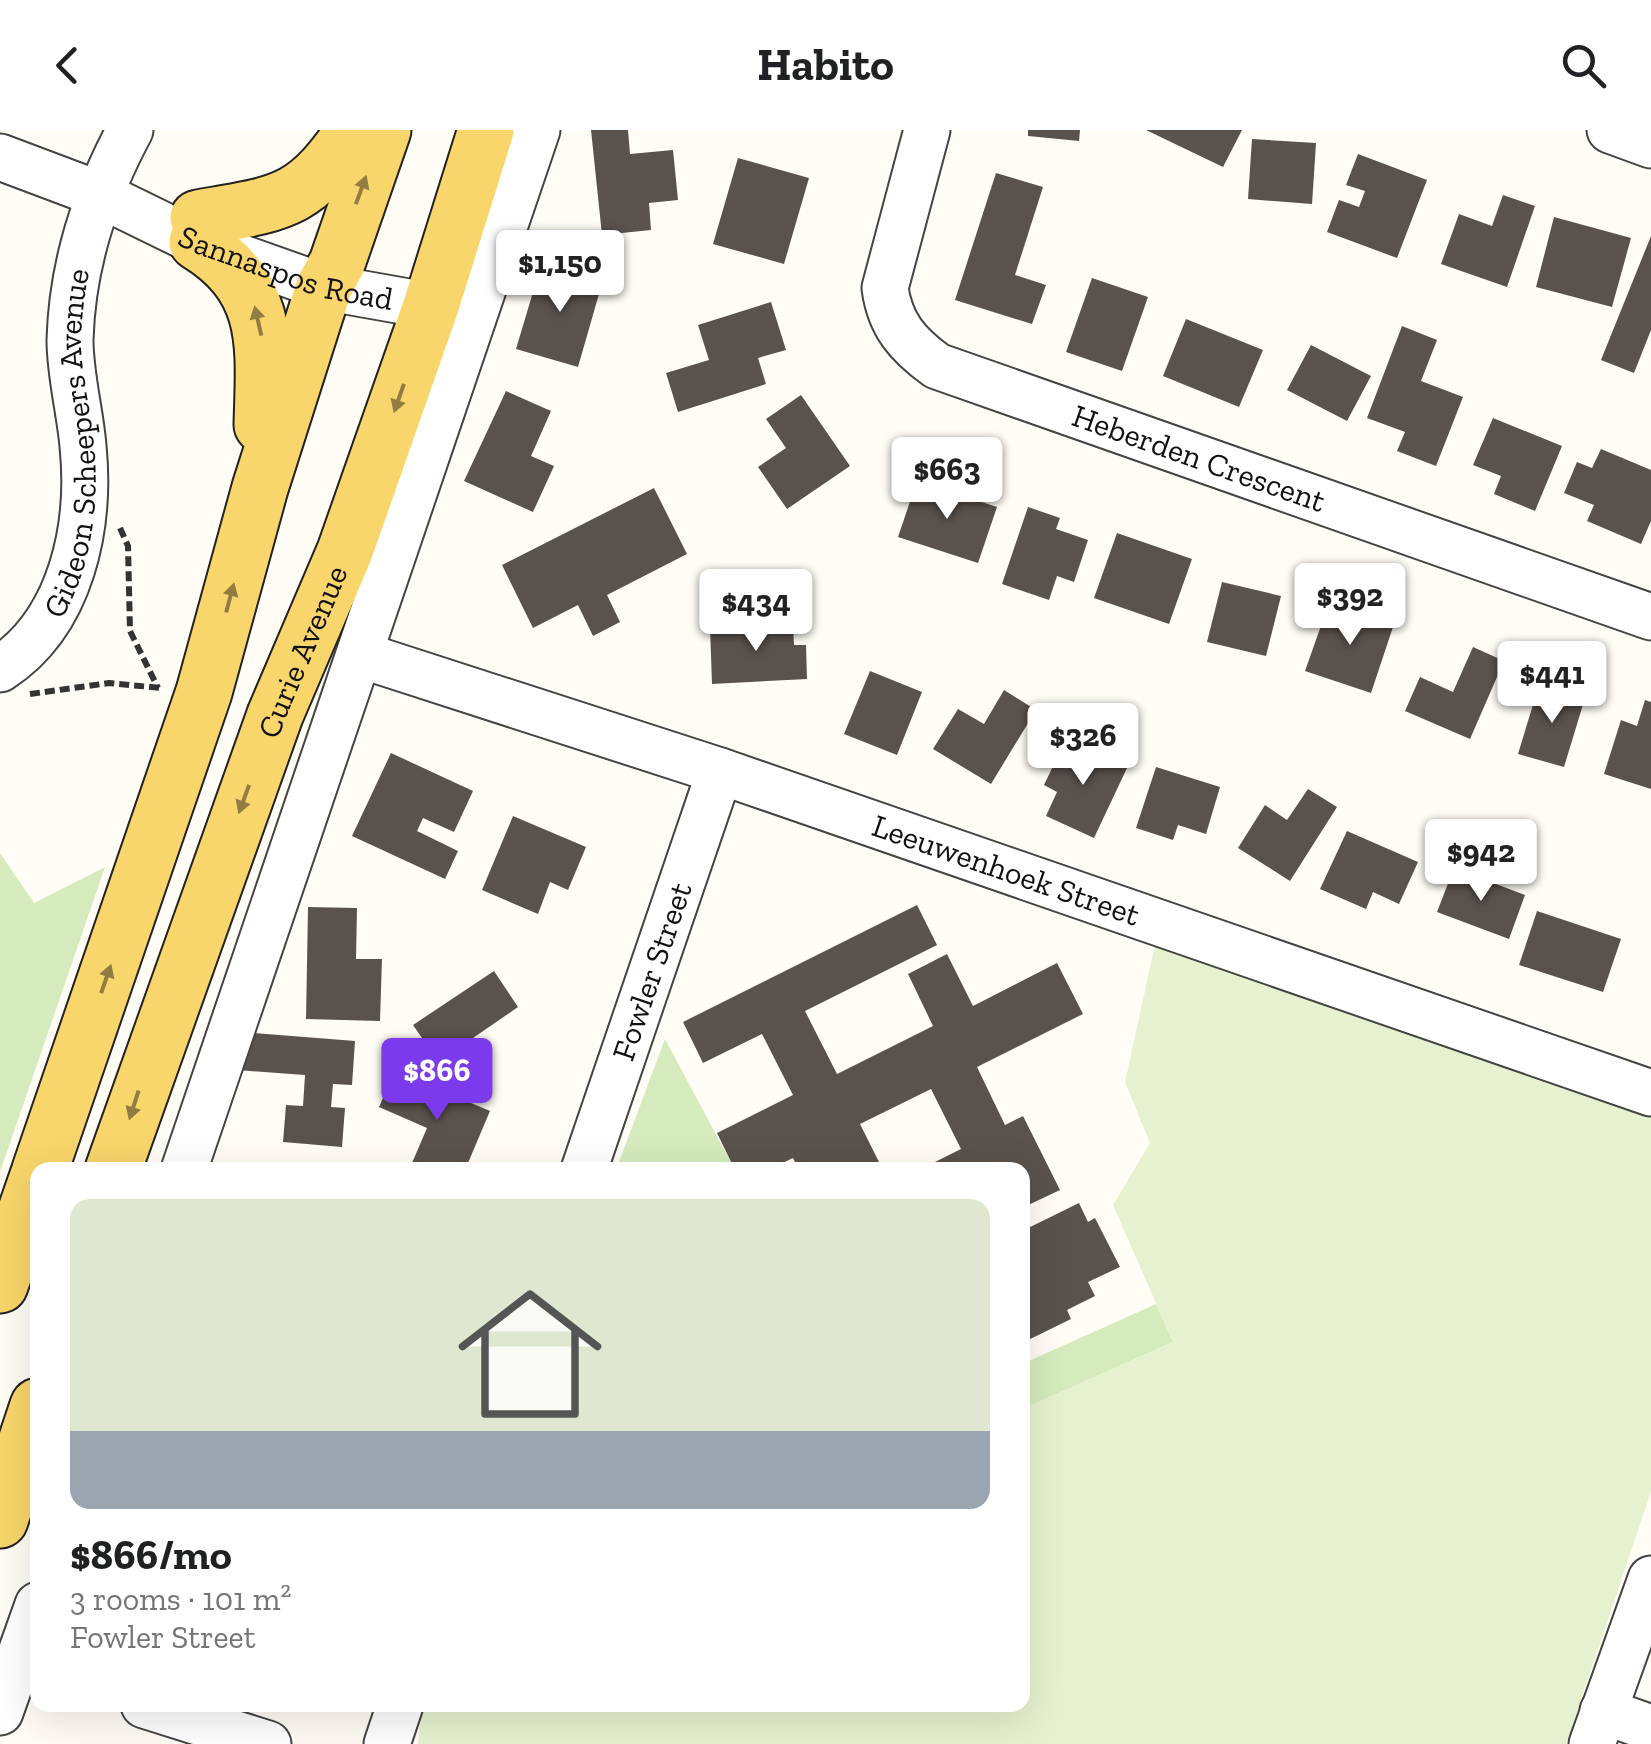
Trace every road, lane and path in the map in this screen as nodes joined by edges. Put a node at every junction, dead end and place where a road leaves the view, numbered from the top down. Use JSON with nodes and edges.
{"nodes":[{"id":1,"x":130,"y":130,"type":"edge"},
{"id":2,"x":354,"y":130,"type":"edge"},
{"id":3,"x":383,"y":130,"type":"edge"},
{"id":4,"x":486,"y":130,"type":"edge"},
{"id":5,"x":537,"y":130,"type":"edge"},
{"id":6,"x":927,"y":130,"type":"edge"},
{"id":7,"x":1610,"y":130,"type":"edge"},
{"id":8,"x":1651,"y":145,"type":"edge"},
{"id":9,"x":0,"y":157,"type":"edge"},
{"id":10,"x":101,"y":195,"type":"junction"},
{"id":11,"x":198,"y":230,"type":"junction"},
{"id":12,"x":330,"y":275,"type":"junction"},
{"id":13,"x":431,"y":306,"type":"junction"},
{"id":14,"x":260,"y":488,"type":"junction"},
{"id":15,"x":114,"y":514,"type":"dead end"},
{"id":16,"x":1651,"y":617,"type":"edge"},
{"id":17,"x":361,"y":656,"type":"junction"},
{"id":18,"x":11,"y":682,"type":"edge"},
{"id":19,"x":181,"y":690,"type":"junction"},
{"id":20,"x":720,"y":770,"type":"junction"},
{"id":21,"x":1651,"y":1093,"type":"edge"},
{"id":22,"x":41,"y":1162,"type":"edge"},
{"id":23,"x":116,"y":1162,"type":"edge"},
{"id":24,"x":187,"y":1162,"type":"edge"},
{"id":25,"x":587,"y":1162,"type":"edge"},
{"id":26,"x":30,"y":1197,"type":"edge"},
{"id":27,"x":0,"y":1285,"type":"edge"},
{"id":28,"x":30,"y":1430,"type":"edge"},
{"id":29,"x":0,"y":1520,"type":"edge"},
{"id":30,"x":1651,"y":1579,"type":"edge"},
{"id":31,"x":27,"y":1669,"type":"edge"},
{"id":32,"x":0,"y":1712,"type":"edge"},
{"id":33,"x":166,"y":1712,"type":"edge"},
{"id":34,"x":398,"y":1712,"type":"edge"},
{"id":35,"x":1597,"y":1728,"type":"edge"},
{"id":36,"x":1651,"y":1728,"type":"edge"},
{"id":37,"x":268,"y":1744,"type":"edge"},
{"id":38,"x":387,"y":1744,"type":"edge"}],
"edges":[{"from":1,"to":10,"type":"street"},
{"from":2,"to":11,"type":"main road"},
{"from":12,"to":3,"type":"main road","one_way":true},
{"from":4,"to":13,"type":"main road","name":"Curie Avenue"},
{"from":5,"to":17,"type":"street","name":"Curie Avenue"},
{"from":6,"to":16,"type":"street","name":"Heberden Crescent"},
{"from":7,"to":8,"type":"street"},
{"from":9,"to":10,"type":"street","name":"Sannaspos Road"},
{"from":10,"to":11,"type":"street","name":"Sannaspos Road"},
{"from":10,"to":18,"type":"street","name":"Gideon Scheepers Avenue"},
{"from":11,"to":12,"type":"street","name":"Sannaspos Road"},
{"from":14,"to":11,"type":"main road","one_way":true},
{"from":12,"to":13,"type":"street","name":"Sannaspos Road"},
{"from":12,"to":14,"type":"main road"},
{"from":13,"to":23,"type":"main road","name":"Curie Avenue","one_way":true},
{"from":19,"to":14,"type":"main road","one_way":true},
{"from":15,"to":19,"type":"path"},
{"from":17,"to":20,"type":"street","name":"Leeuwenhoek Street"},
{"from":17,"to":24,"type":"street","name":"Curie Avenue"},
{"from":18,"to":19,"type":"path"},
{"from":22,"to":19,"type":"main road","one_way":true},
{"from":20,"to":21,"type":"street","name":"Leeuwenhoek Street"},
{"from":20,"to":25,"type":"street","name":"Fowler Street"},
{"from":26,"to":27,"type":"main road"},
{"from":28,"to":29,"type":"main road"},
{"from":30,"to":35,"type":"street"},
{"from":31,"to":32,"type":"street"},
{"from":33,"to":37,"type":"street"},
{"from":34,"to":38,"type":"street"},
{"from":35,"to":36,"type":"street"}]}
